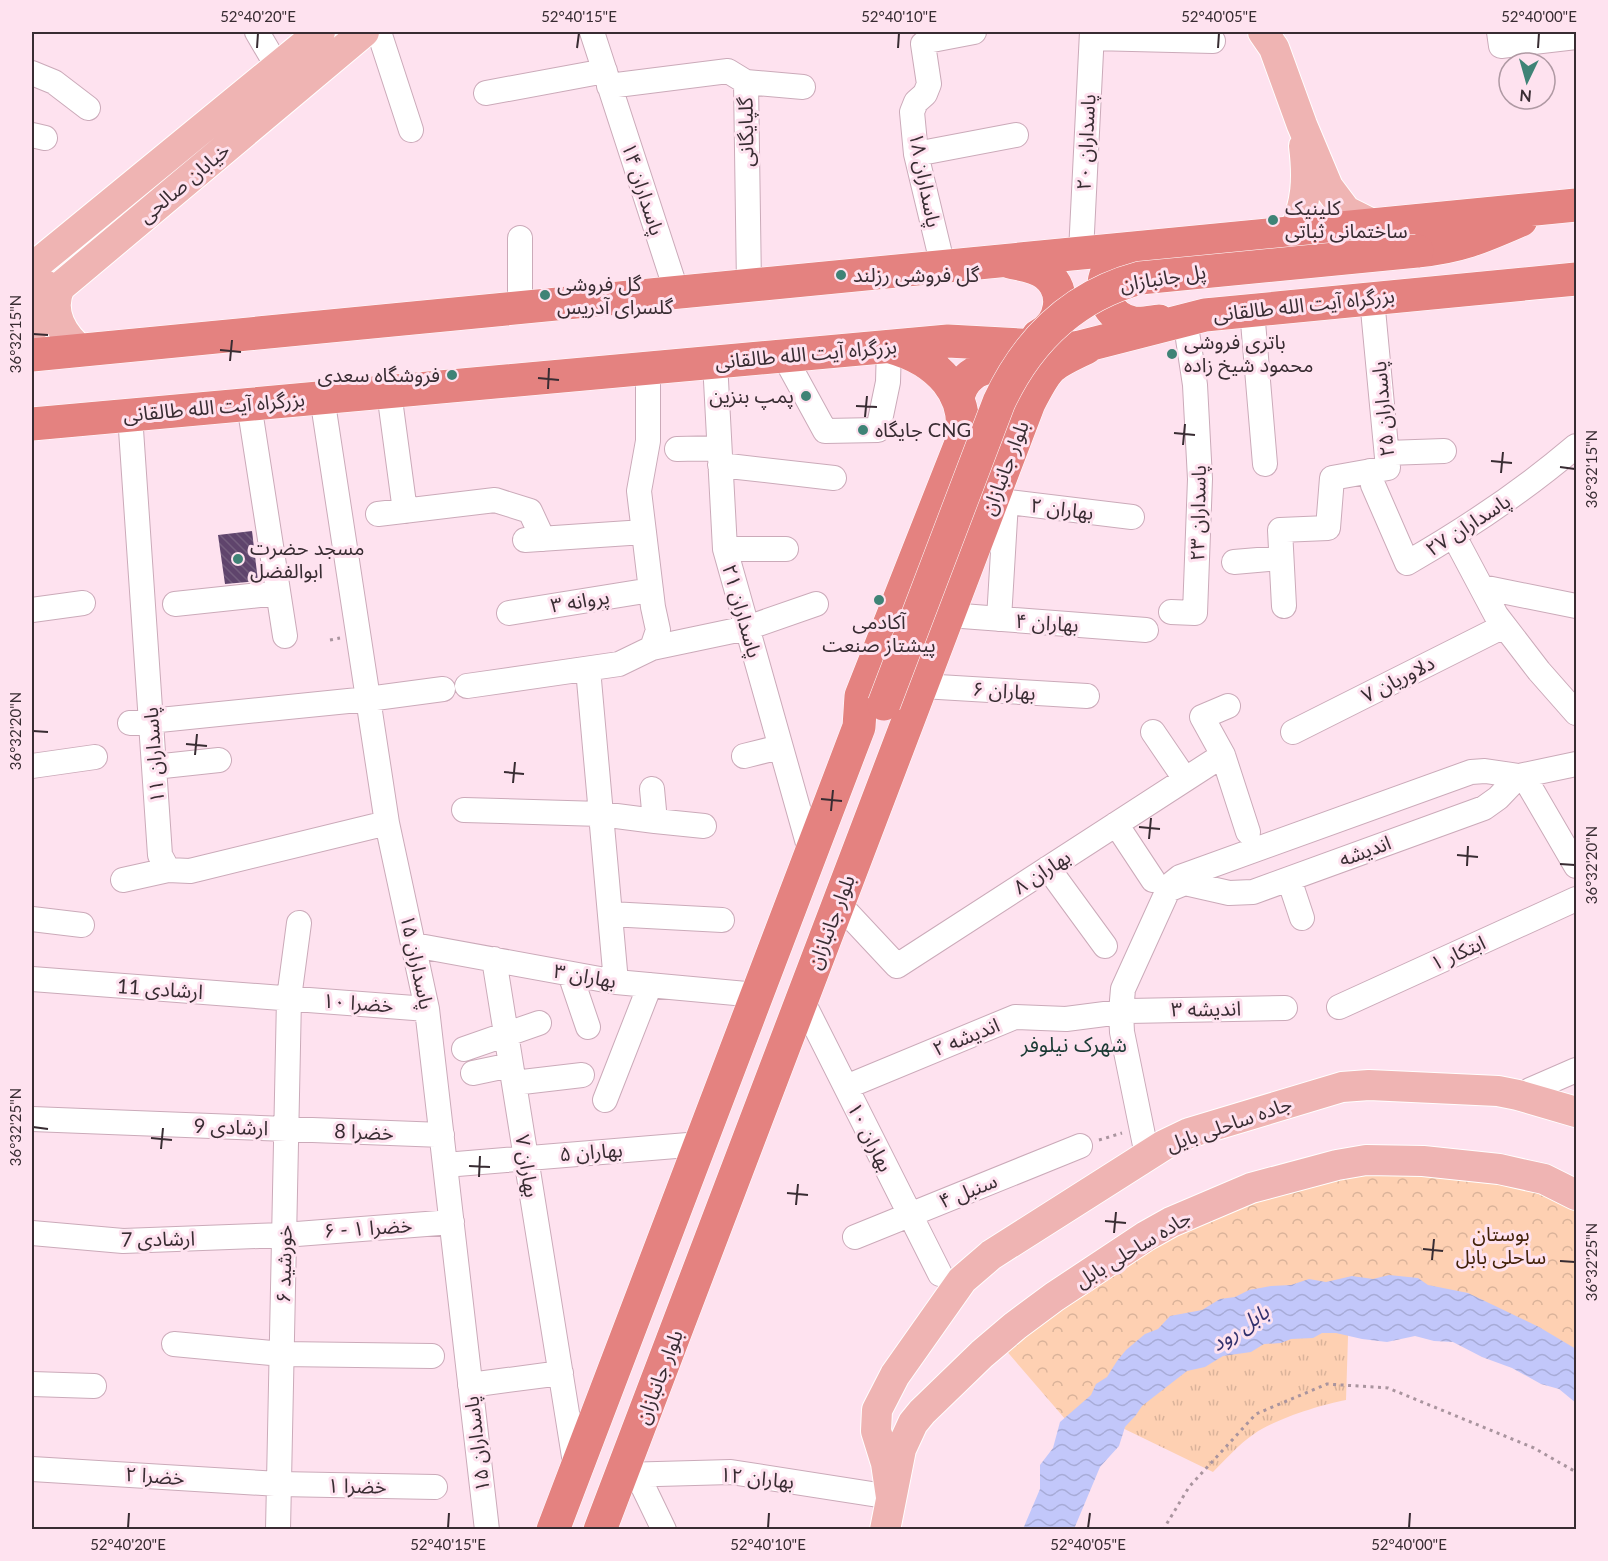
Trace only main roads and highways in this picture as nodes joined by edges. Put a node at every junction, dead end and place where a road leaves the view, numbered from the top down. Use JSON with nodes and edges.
{"nodes":[{"id":1,"x":320,"y":32,"type":"edge"},
{"id":2,"x":364,"y":32,"type":"edge"},
{"id":3,"x":1263,"y":32,"type":"edge"},
{"id":4,"x":1302,"y":125,"type":"junction"},
{"id":5,"x":1563,"y":206,"type":"edge"},
{"id":6,"x":1374,"y":225,"type":"junction"},
{"id":7,"x":1293,"y":233,"type":"junction"},
{"id":8,"x":1139,"y":249,"type":"junction"},
{"id":9,"x":1007,"y":261,"type":"junction"},
{"id":10,"x":90,"y":263,"type":"junction"},
{"id":11,"x":32,"y":268,"type":"edge"},
{"id":12,"x":1576,"y":279,"type":"edge"},
{"id":13,"x":1195,"y":317,"type":"junction"},
{"id":14,"x":32,"y":328,"type":"edge"},
{"id":15,"x":958,"y":340,"type":"junction"},
{"id":16,"x":1096,"y":344,"type":"junction"},
{"id":17,"x":889,"y":346,"type":"junction"},
{"id":18,"x":82,"y":351,"type":"junction"},
{"id":19,"x":32,"y":355,"type":"edge"},
{"id":20,"x":958,"y":399,"type":"junction"},
{"id":21,"x":1029,"y":403,"type":"junction"},
{"id":22,"x":32,"y":424,"type":"edge"},
{"id":23,"x":884,"y":704,"type":"joint"},
{"id":24,"x":859,"y":727,"type":"junction"},
{"id":25,"x":1576,"y":1112,"type":"edge"},
{"id":26,"x":1576,"y":1195,"type":"edge"},
{"id":27,"x":895,"y":1375,"type":"joint"},
{"id":28,"x":891,"y":1497,"type":"junction"},
{"id":29,"x":553,"y":1530,"type":"edge"},
{"id":30,"x":600,"y":1530,"type":"edge"},
{"id":31,"x":885,"y":1530,"type":"edge"}],
"edges":[{"from":1,"to":11,"type":"main road","name":"خیابان صالحی"},
{"from":2,"to":10,"type":"main road","name":"خیابان صالحی"},
{"from":3,"to":4,"type":"main road"},
{"from":4,"to":6,"type":"main road"},
{"from":4,"to":7,"type":"main road"},
{"from":5,"to":6,"type":"highway"},
{"from":5,"to":23,"type":"highway","name":"پل جانبازان","bridge":true},
{"from":6,"to":7,"type":"highway"},
{"from":7,"to":8,"type":"highway"},
{"from":8,"to":9,"type":"highway"},
{"from":8,"to":13,"type":"highway"},
{"from":9,"to":15,"type":"highway"},
{"from":9,"to":18,"type":"highway"},
{"from":10,"to":14,"type":"main road"},
{"from":10,"to":18,"type":"main road","name":"خیابان صالحی"},
{"from":12,"to":13,"type":"highway","name":"بزرگراه آیت الله طالقانی"},
{"from":13,"to":16,"type":"highway","name":"بزرگراه آیت الله طالقانی"},
{"from":15,"to":16,"type":"highway","name":"بزرگراه آیت الله طالقانی"},
{"from":15,"to":17,"type":"highway","name":"بزرگراه آیت الله طالقانی"},
{"from":16,"to":21,"type":"highway","name":"بلوار جانبازان"},
{"from":17,"to":20,"type":"highway"},
{"from":17,"to":22,"type":"highway","name":"بزرگراه آیت الله طالقانی"},
{"from":18,"to":19,"type":"highway"},
{"from":20,"to":21,"type":"highway"},
{"from":20,"to":24,"type":"highway"},
{"from":21,"to":30,"type":"highway","name":"بلوار جانبازان"},
{"from":23,"to":24,"type":"main road"},
{"from":24,"to":29,"type":"highway"},
{"from":25,"to":27,"type":"main road","name":"جاده ساحلی بایل"},
{"from":26,"to":28,"type":"main road","name":"جاده ساحلی بابل"},
{"from":27,"to":28,"type":"main road","name":"جاده ساحلی بابل"},
{"from":28,"to":31,"type":"main road","name":"جاده ساحلی بابل"}]}
